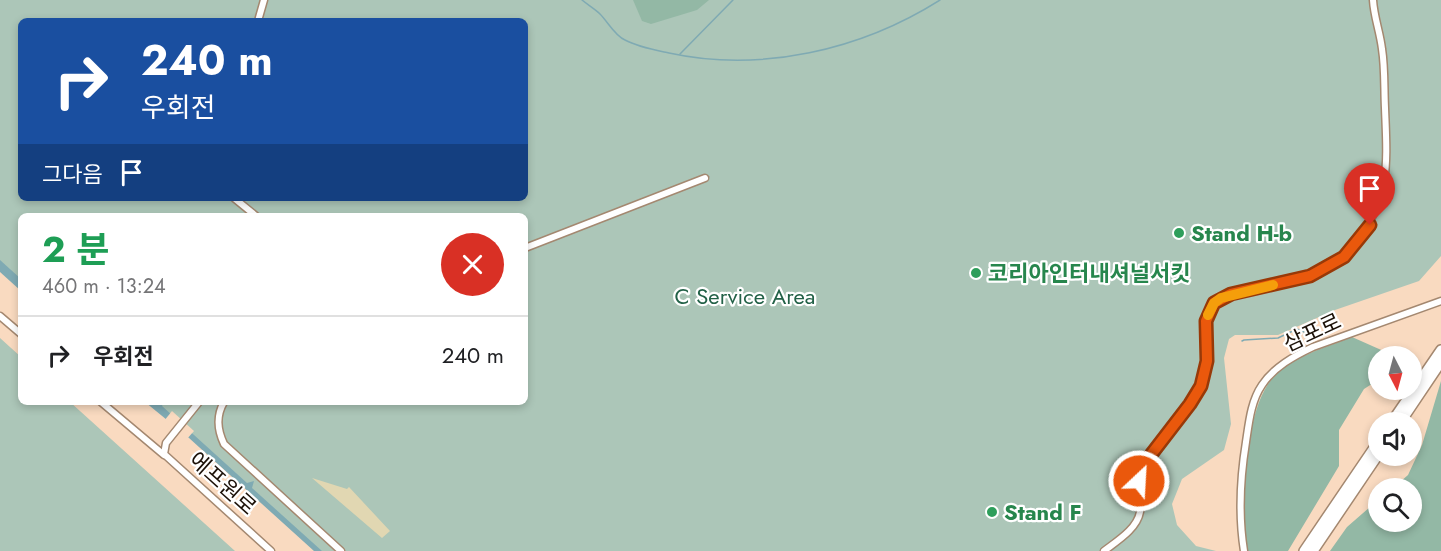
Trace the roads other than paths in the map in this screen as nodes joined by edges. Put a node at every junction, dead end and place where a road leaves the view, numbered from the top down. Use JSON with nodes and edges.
{"nodes":[{"id":1,"x":264,"y":0,"type":"edge"},
{"id":2,"x":1373,"y":0,"type":"edge"},
{"id":3,"x":259,"y":18,"type":"edge"},
{"id":4,"x":705,"y":178,"type":"dead end"},
{"id":5,"x":238,"y":201,"type":"edge"},
{"id":6,"x":252,"y":213,"type":"edge"},
{"id":7,"x":528,"y":247,"type":"edge"},
{"id":8,"x":1441,"y":301,"type":"edge"},
{"id":9,"x":0,"y":316,"type":"edge"},
{"id":10,"x":18,"y":331,"type":"edge"},
{"id":11,"x":1441,"y":350,"type":"edge"},
{"id":12,"x":1441,"y":362,"type":"edge"},
{"id":13,"x":105,"y":405,"type":"edge"},
{"id":14,"x":197,"y":405,"type":"edge"},
{"id":15,"x":223,"y":405,"type":"edge"},
{"id":16,"x":1399,"y":412,"type":"edge"},
{"id":17,"x":1407,"y":412,"type":"edge"},
{"id":18,"x":166,"y":457,"type":"junction"},
{"id":19,"x":1368,"y":457,"type":"edge"},
{"id":20,"x":1371,"y":466,"type":"edge"},
{"id":21,"x":271,"y":551,"type":"edge"},
{"id":22,"x":341,"y":551,"type":"edge"},
{"id":23,"x":1104,"y":551,"type":"edge"},
{"id":24,"x":1244,"y":551,"type":"edge"},
{"id":25,"x":1304,"y":551,"type":"edge"},
{"id":26,"x":1313,"y":551,"type":"edge"}],
"edges":[{"from":1,"to":3,"type":"street"},
{"from":2,"to":23,"type":"street"},
{"from":4,"to":7,"type":"street"},
{"from":5,"to":6,"type":"street"},
{"from":8,"to":24,"type":"street","name":"삼포로"},
{"from":9,"to":10,"type":"street"},
{"from":11,"to":16,"type":"highway"},
{"from":12,"to":17,"type":"highway"},
{"from":13,"to":18,"type":"street"},
{"from":14,"to":18,"type":"street","name":"에프원로"},
{"from":15,"to":22,"type":"street"},
{"from":18,"to":21,"type":"street","name":"에프원로"},
{"from":19,"to":25,"type":"highway"},
{"from":20,"to":26,"type":"highway"}]}
